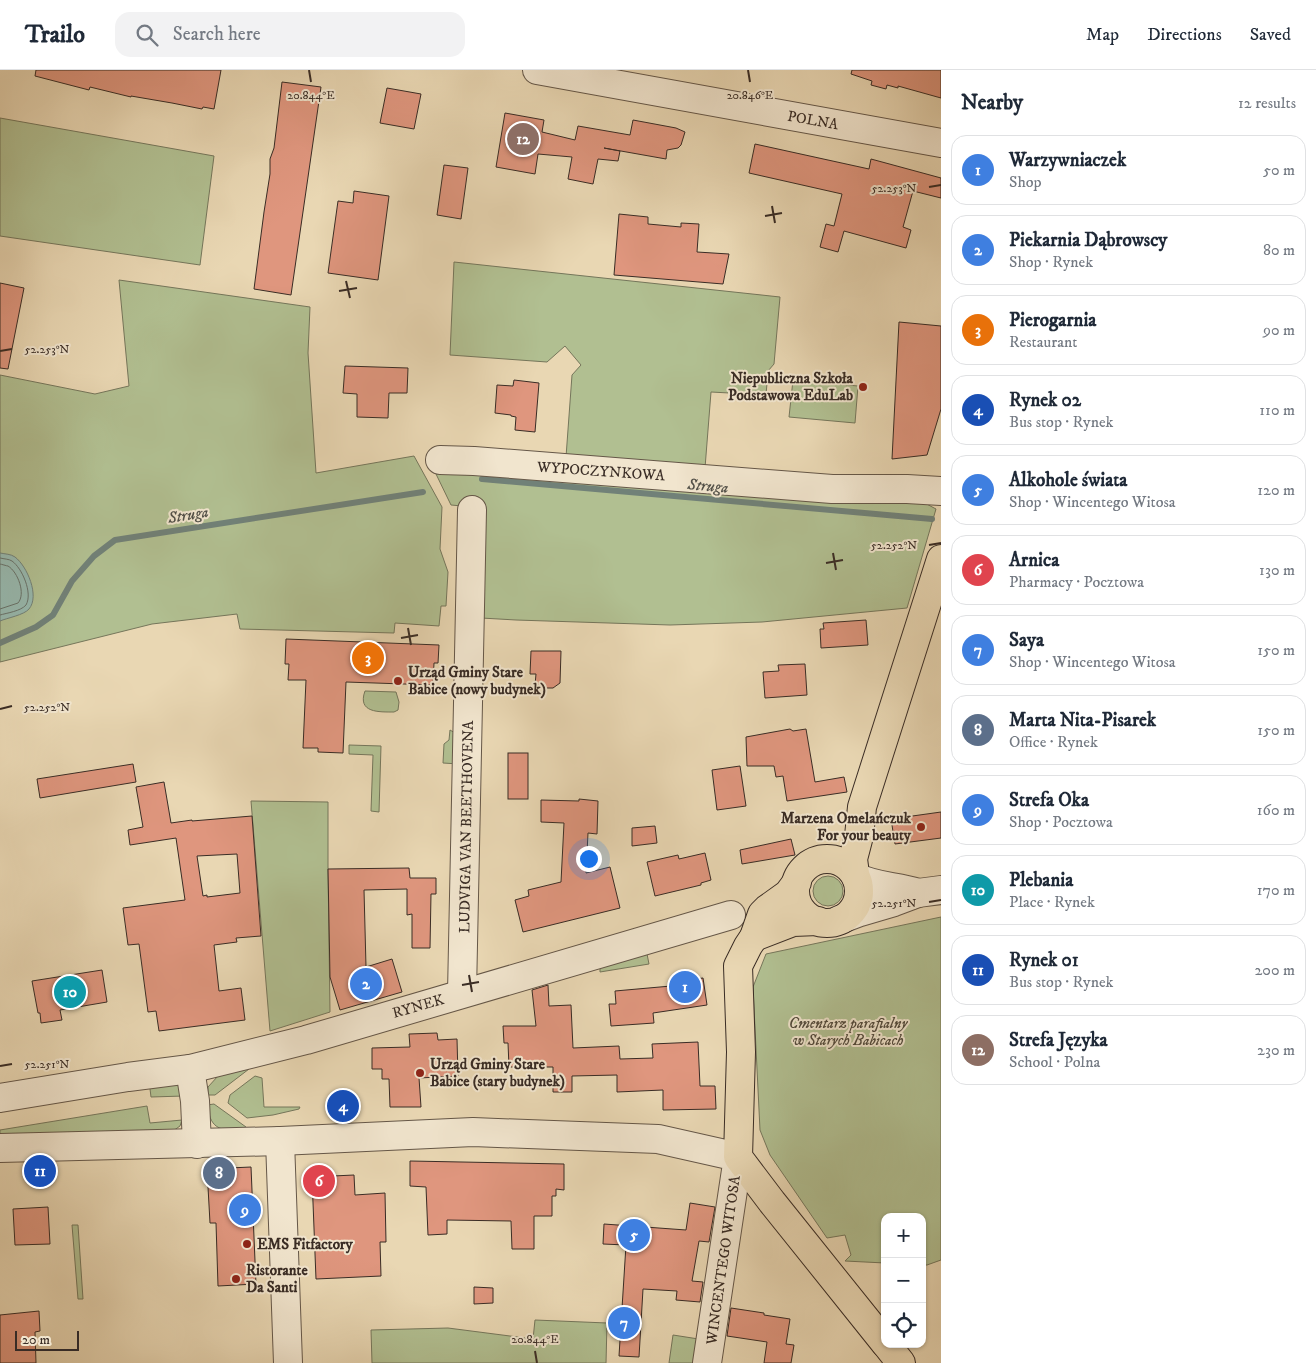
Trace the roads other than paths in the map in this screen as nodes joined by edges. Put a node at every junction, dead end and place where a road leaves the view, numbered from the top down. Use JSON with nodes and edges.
{"nodes":[{"id":1,"x":537,"y":70,"type":"edge"},
{"id":2,"x":941,"y":142,"type":"edge"},
{"id":3,"x":440,"y":460,"type":"dead end"},
{"id":4,"x":941,"y":491,"type":"edge"},
{"id":5,"x":472,"y":510,"type":"dead end"},
{"id":6,"x":941,"y":558,"type":"edge"},
{"id":7,"x":862,"y":807,"type":"junction"},
{"id":8,"x":820,"y":860,"type":"junction"},
{"id":9,"x":855,"y":875,"type":"junction"},
{"id":10,"x":796,"y":882,"type":"junction"},
{"id":11,"x":929,"y":891,"type":"edge"},
{"id":12,"x":731,"y":915,"type":"dead end"},
{"id":13,"x":828,"y":921,"type":"junction"},
{"id":14,"x":754,"y":937,"type":"junction"},
{"id":15,"x":462,"y":994,"type":"junction"},
{"id":16,"x":190,"y":1069,"type":"junction"},
{"id":17,"x":0,"y":1098,"type":"edge"},
{"id":18,"x":280,"y":1141,"type":"junction"},
{"id":19,"x":198,"y":1144,"type":"junction"},
{"id":20,"x":0,"y":1148,"type":"edge"},
{"id":21,"x":738,"y":1156,"type":"junction"},
{"id":22,"x":881,"y":1339,"type":"edge"},
{"id":23,"x":888,"y":1348,"type":"edge"},
{"id":24,"x":288,"y":1363,"type":"edge"},
{"id":25,"x":707,"y":1363,"type":"edge"},
{"id":26,"x":900,"y":1363,"type":"edge"}],
"edges":[{"from":1,"to":2,"type":"street","name":"POLNA"},
{"from":3,"to":4,"type":"street","name":"WYPOCZYNKOWA"},
{"from":5,"to":15,"type":"street","name":"LUDVIGA VAN BEETHOVENA"},
{"from":6,"to":7,"type":"main road"},
{"from":7,"to":8,"type":"main road"},
{"from":7,"to":9,"type":"main road"},
{"from":8,"to":9,"type":"main road"},
{"from":8,"to":10,"type":"main road"},
{"from":9,"to":11,"type":"street"},
{"from":9,"to":13,"type":"main road"},
{"from":10,"to":13,"type":"main road"},
{"from":10,"to":14,"type":"main road"},
{"from":11,"to":13,"type":"street"},
{"from":12,"to":15,"type":"street","name":"RYNEK"},
{"from":13,"to":14,"type":"main road"},
{"from":14,"to":21,"type":"main road"},
{"from":15,"to":16,"type":"street","name":"RYNEK"},
{"from":16,"to":17,"type":"street","name":"RYNEK"},
{"from":16,"to":19,"type":"street"},
{"from":18,"to":19,"type":"street"},
{"from":18,"to":21,"type":"street"},
{"from":18,"to":24,"type":"street"},
{"from":19,"to":20,"type":"street"},
{"from":21,"to":22,"type":"main road"},
{"from":21,"to":25,"type":"street","name":"WINCENTEGO WITOSA"},
{"from":23,"to":26,"type":"main road"}]}
